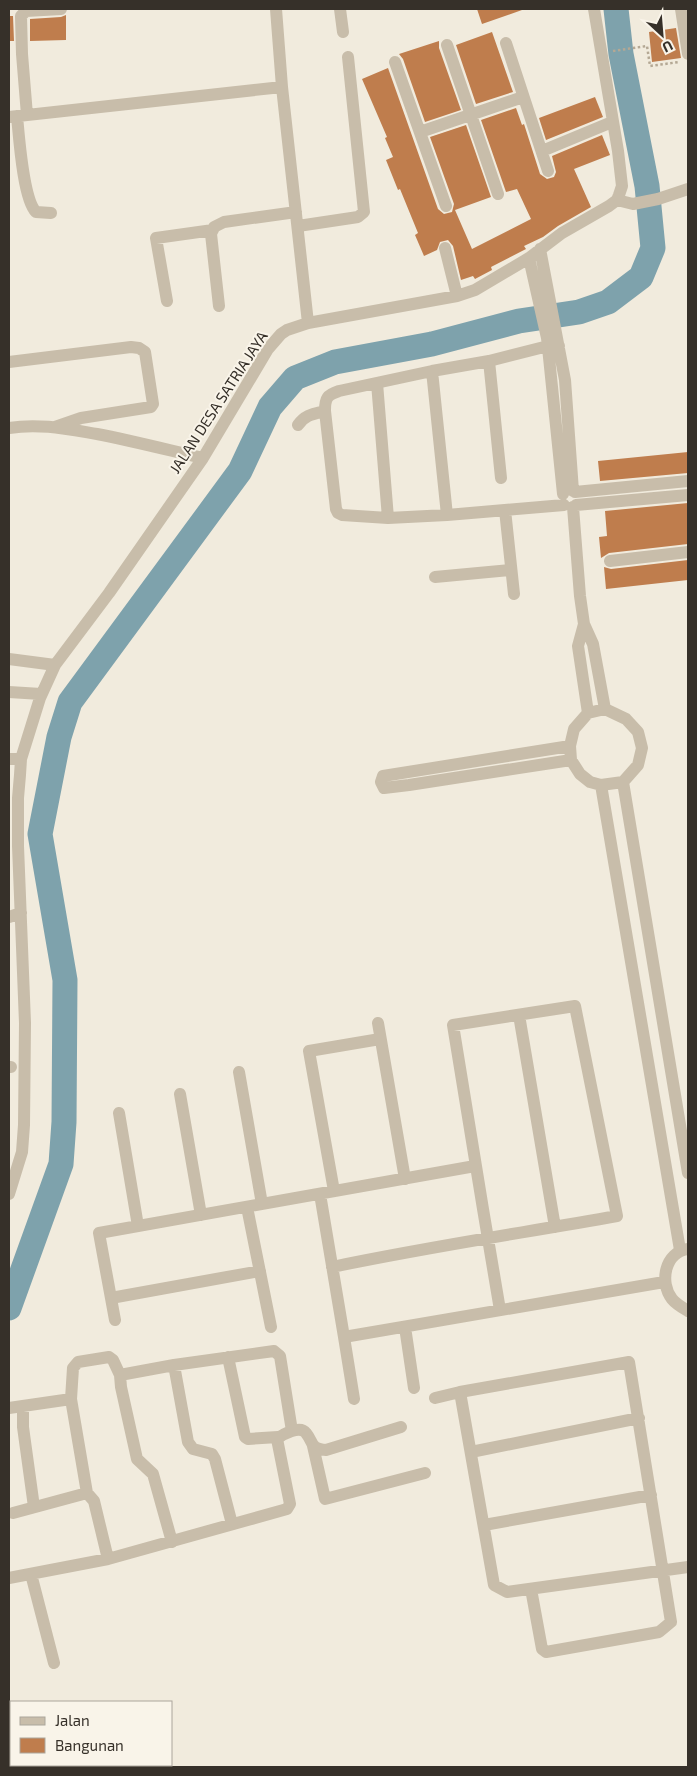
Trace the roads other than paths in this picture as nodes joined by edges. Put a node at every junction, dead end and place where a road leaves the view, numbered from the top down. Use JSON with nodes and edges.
{"nodes":[{"id":1,"x":61,"y":9,"type":"edge"},
{"id":2,"x":276,"y":9,"type":"edge"},
{"id":3,"x":340,"y":9,"type":"edge"},
{"id":4,"x":594,"y":9,"type":"edge"},
{"id":5,"x":681,"y":9,"type":"edge"},
{"id":6,"x":343,"y":32,"type":"dead end"},
{"id":7,"x":506,"y":43,"type":"dead end"},
{"id":8,"x":446,"y":45,"type":"dead end"},
{"id":9,"x":348,"y":57,"type":"dead end"},
{"id":10,"x":684,"y":58,"type":"edge"},
{"id":11,"x":395,"y":62,"type":"dead end"},
{"id":12,"x":282,"y":88,"type":"junction"},
{"id":13,"x":523,"y":97,"type":"junction"},
{"id":14,"x":471,"y":114,"type":"junction"},
{"id":15,"x":18,"y":116,"type":"edge"},
{"id":16,"x":612,"y":122,"type":"junction"},
{"id":17,"x":420,"y":132,"type":"junction"},
{"id":18,"x":542,"y":151,"type":"junction"},
{"id":19,"x":548,"y":171,"type":"dead end"},
{"id":20,"x":688,"y":190,"type":"edge"},
{"id":21,"x":498,"y":194,"type":"dead end"},
{"id":22,"x":617,"y":200,"type":"junction"},
{"id":23,"x":446,"y":206,"type":"dead end"},
{"id":24,"x":296,"y":212,"type":"junction"},
{"id":25,"x":51,"y":213,"type":"dead end"},
{"id":26,"x":298,"y":226,"type":"junction"},
{"id":27,"x":213,"y":230,"type":"junction"},
{"id":28,"x":445,"y":248,"type":"dead end"},
{"id":29,"x":540,"y":249,"type":"junction"},
{"id":30,"x":529,"y":258,"type":"junction"},
{"id":31,"x":458,"y":296,"type":"junction"},
{"id":32,"x":167,"y":302,"type":"dead end"},
{"id":33,"x":544,"y":303,"type":"junction"},
{"id":34,"x":219,"y":306,"type":"dead end"},
{"id":35,"x":308,"y":323,"type":"junction"},
{"id":36,"x":552,"y":341,"type":"junction"},
{"id":37,"x":489,"y":361,"type":"junction"},
{"id":38,"x":9,"y":362,"type":"edge"},
{"id":39,"x":432,"y":371,"type":"junction"},
{"id":40,"x":377,"y":383,"type":"junction"},
{"id":41,"x":324,"y":411,"type":"junction"},
{"id":42,"x":298,"y":425,"type":"dead end"},
{"id":43,"x":55,"y":426,"type":"junction"},
{"id":44,"x":9,"y":428,"type":"edge"},
{"id":45,"x":203,"y":458,"type":"junction"},
{"id":46,"x":501,"y":478,"type":"dead end"},
{"id":47,"x":688,"y":481,"type":"edge"},
{"id":48,"x":688,"y":495,"type":"edge"},
{"id":49,"x":571,"y":499,"type":"junction"},
{"id":50,"x":505,"y":510,"type":"junction"},
{"id":51,"x":447,"y":515,"type":"junction"},
{"id":52,"x":388,"y":518,"type":"junction"},
{"id":53,"x":688,"y":552,"type":"edge"},
{"id":54,"x":610,"y":561,"type":"dead end"},
{"id":55,"x":510,"y":570,"type":"junction"},
{"id":56,"x":434,"y":576,"type":"dead end"},
{"id":57,"x":514,"y":594,"type":"dead end"},
{"id":58,"x":584,"y":624,"type":"junction"},
{"id":59,"x":9,"y":659,"type":"edge"},
{"id":60,"x":56,"y":665,"type":"junction"},
{"id":61,"x":9,"y":692,"type":"edge"},
{"id":62,"x":41,"y":694,"type":"junction"},
{"id":63,"x":605,"y":709,"type":"junction"},
{"id":64,"x":588,"y":712,"type":"junction"},
{"id":65,"x":570,"y":746,"type":"junction"},
{"id":66,"x":15,"y":759,"type":"edge"},
{"id":67,"x":571,"y":760,"type":"junction"},
{"id":68,"x":623,"y":782,"type":"junction"},
{"id":69,"x":601,"y":785,"type":"junction"},
{"id":70,"x":21,"y":912,"type":"junction"},
{"id":71,"x":9,"y":917,"type":"edge"},
{"id":72,"x":519,"y":1015,"type":"junction"},
{"id":73,"x":378,"y":1023,"type":"dead end"},
{"id":74,"x":380,"y":1038,"type":"junction"},
{"id":75,"x":239,"y":1072,"type":"dead end"},
{"id":76,"x":180,"y":1094,"type":"dead end"},
{"id":77,"x":119,"y":1113,"type":"dead end"},
{"id":78,"x":475,"y":1166,"type":"junction"},
{"id":79,"x":688,"y":1173,"type":"edge"},
{"id":80,"x":405,"y":1179,"type":"junction"},
{"id":81,"x":334,"y":1191,"type":"junction"},
{"id":82,"x":9,"y":1194,"type":"edge"},
{"id":83,"x":320,"y":1194,"type":"junction"},
{"id":84,"x":262,"y":1204,"type":"junction"},
{"id":85,"x":247,"y":1207,"type":"junction"},
{"id":86,"x":201,"y":1215,"type":"junction"},
{"id":87,"x":138,"y":1226,"type":"junction"},
{"id":88,"x":555,"y":1227,"type":"junction"},
{"id":89,"x":488,"y":1238,"type":"junction"},
{"id":90,"x":684,"y":1249,"type":"edge"},
{"id":91,"x":332,"y":1267,"type":"junction"},
{"id":92,"x":260,"y":1271,"type":"junction"},
{"id":93,"x":664,"y":1282,"type":"junction"},
{"id":94,"x":111,"y":1298,"type":"junction"},
{"id":95,"x":500,"y":1310,"type":"junction"},
{"id":96,"x":688,"y":1311,"type":"edge"},
{"id":97,"x":115,"y":1320,"type":"dead end"},
{"id":98,"x":271,"y":1327,"type":"dead end"},
{"id":99,"x":404,"y":1327,"type":"junction"},
{"id":100,"x":344,"y":1337,"type":"junction"},
{"id":101,"x":228,"y":1357,"type":"junction"},
{"id":102,"x":174,"y":1365,"type":"junction"},
{"id":103,"x":120,"y":1375,"type":"junction"},
{"id":104,"x":414,"y":1388,"type":"dead end"},
{"id":105,"x":460,"y":1392,"type":"junction"},
{"id":106,"x":436,"y":1398,"type":"dead end"},
{"id":107,"x":71,"y":1399,"type":"junction"},
{"id":108,"x":354,"y":1399,"type":"dead end"},
{"id":109,"x":23,"y":1406,"type":"junction"},
{"id":110,"x":9,"y":1408,"type":"edge"},
{"id":111,"x":639,"y":1418,"type":"junction"},
{"id":112,"x":401,"y":1427,"type":"dead end"},
{"id":113,"x":292,"y":1431,"type":"junction"},
{"id":114,"x":278,"y":1437,"type":"junction"},
{"id":115,"x":313,"y":1446,"type":"junction"},
{"id":116,"x":471,"y":1452,"type":"junction"},
{"id":117,"x":426,"y":1473,"type":"dead end"},
{"id":118,"x":86,"y":1493,"type":"junction"},
{"id":119,"x":651,"y":1495,"type":"junction"},
{"id":120,"x":34,"y":1507,"type":"junction"},
{"id":121,"x":13,"y":1513,"type":"dead end"},
{"id":122,"x":232,"y":1524,"type":"junction"},
{"id":123,"x":484,"y":1525,"type":"junction"},
{"id":124,"x":172,"y":1542,"type":"junction"},
{"id":125,"x":108,"y":1558,"type":"junction"},
{"id":126,"x":688,"y":1567,"type":"edge"},
{"id":127,"x":664,"y":1570,"type":"junction"},
{"id":128,"x":30,"y":1574,"type":"junction"},
{"id":129,"x":9,"y":1578,"type":"edge"},
{"id":130,"x":531,"y":1590,"type":"junction"},
{"id":131,"x":54,"y":1664,"type":"dead end"}],
"edges":[{"from":1,"to":15,"type":"street"},
{"from":2,"to":12,"type":"street"},
{"from":3,"to":6,"type":"street"},
{"from":4,"to":16,"type":"street"},
{"from":5,"to":10,"type":"street"},
{"from":7,"to":13,"type":"street"},
{"from":8,"to":14,"type":"street"},
{"from":9,"to":26,"type":"street"},
{"from":11,"to":17,"type":"street"},
{"from":12,"to":15,"type":"street"},
{"from":12,"to":24,"type":"street"},
{"from":13,"to":14,"type":"street"},
{"from":13,"to":18,"type":"street"},
{"from":14,"to":17,"type":"street"},
{"from":14,"to":21,"type":"street"},
{"from":15,"to":25,"type":"street"},
{"from":16,"to":18,"type":"street"},
{"from":16,"to":22,"type":"street"},
{"from":17,"to":23,"type":"street"},
{"from":18,"to":19,"type":"street"},
{"from":20,"to":22,"type":"street"},
{"from":22,"to":29,"type":"street","name":"JALAN DESA SATRIA JAYA"},
{"from":24,"to":26,"type":"street"},
{"from":24,"to":27,"type":"street"},
{"from":26,"to":35,"type":"street"},
{"from":27,"to":32,"type":"street"},
{"from":27,"to":34,"type":"street"},
{"from":28,"to":31,"type":"street"},
{"from":29,"to":30,"type":"street","name":"JALAN DESA SATRIA JAYA"},
{"from":29,"to":33,"type":"street"},
{"from":30,"to":31,"type":"street","name":"JALAN DESA SATRIA JAYA"},
{"from":30,"to":33,"type":"street"},
{"from":31,"to":35,"type":"street","name":"JALAN DESA SATRIA JAYA"},
{"from":33,"to":36,"type":"street"},
{"from":35,"to":45,"type":"street","name":"JALAN DESA SATRIA JAYA"},
{"from":36,"to":37,"type":"street"},
{"from":36,"to":49,"type":"street"},
{"from":37,"to":39,"type":"street"},
{"from":37,"to":46,"type":"street"},
{"from":38,"to":43,"type":"street"},
{"from":39,"to":40,"type":"street"},
{"from":39,"to":51,"type":"street"},
{"from":40,"to":41,"type":"street"},
{"from":40,"to":52,"type":"street"},
{"from":41,"to":42,"type":"street"},
{"from":41,"to":52,"type":"street"},
{"from":43,"to":44,"type":"street"},
{"from":43,"to":45,"type":"street"},
{"from":45,"to":60,"type":"street","name":"JALAN DESA SATRIA JAYA"},
{"from":47,"to":49,"type":"street"},
{"from":48,"to":49,"type":"street"},
{"from":49,"to":50,"type":"street"},
{"from":49,"to":58,"type":"street"},
{"from":50,"to":51,"type":"street"},
{"from":50,"to":55,"type":"street"},
{"from":51,"to":52,"type":"street"},
{"from":53,"to":54,"type":"street"},
{"from":55,"to":56,"type":"street"},
{"from":55,"to":57,"type":"street"},
{"from":58,"to":63,"type":"street"},
{"from":58,"to":64,"type":"street"},
{"from":59,"to":60,"type":"street"},
{"from":60,"to":62,"type":"street","name":"JALAN DESA SATRIA JAYA"},
{"from":61,"to":62,"type":"street"},
{"from":62,"to":66,"type":"street","name":"JALAN DESA SATRIA JAYA"},
{"from":63,"to":64,"type":"street"},
{"from":63,"to":68,"type":"street"},
{"from":64,"to":65,"type":"street"},
{"from":65,"to":67,"type":"street"},
{"from":65,"to":67,"type":"street"},
{"from":66,"to":70,"type":"street","name":"JALAN DESA SATRIA JAYA"},
{"from":67,"to":69,"type":"street"},
{"from":68,"to":69,"type":"street"},
{"from":68,"to":79,"type":"street"},
{"from":69,"to":90,"type":"street"},
{"from":70,"to":71,"type":"street"},
{"from":70,"to":82,"type":"street","name":"JALAN DESA SATRIA JAYA"},
{"from":72,"to":78,"type":"street"},
{"from":72,"to":88,"type":"street"},
{"from":72,"to":88,"type":"street"},
{"from":73,"to":74,"type":"street"},
{"from":74,"to":80,"type":"street"},
{"from":74,"to":81,"type":"street"},
{"from":75,"to":84,"type":"street"},
{"from":76,"to":86,"type":"street"},
{"from":77,"to":87,"type":"street"},
{"from":78,"to":80,"type":"street"},
{"from":78,"to":89,"type":"street"},
{"from":80,"to":81,"type":"street"},
{"from":81,"to":83,"type":"street"},
{"from":83,"to":84,"type":"street"},
{"from":83,"to":91,"type":"street"},
{"from":84,"to":85,"type":"street"},
{"from":85,"to":86,"type":"street"},
{"from":85,"to":92,"type":"street"},
{"from":86,"to":87,"type":"street"},
{"from":87,"to":94,"type":"street"},
{"from":88,"to":89,"type":"street"},
{"from":89,"to":91,"type":"street"},
{"from":89,"to":95,"type":"street"},
{"from":90,"to":93,"type":"street"},
{"from":91,"to":100,"type":"street"},
{"from":92,"to":94,"type":"street"},
{"from":92,"to":98,"type":"street"},
{"from":93,"to":95,"type":"street"},
{"from":93,"to":96,"type":"street"},
{"from":94,"to":97,"type":"street"},
{"from":95,"to":99,"type":"street"},
{"from":99,"to":100,"type":"street"},
{"from":99,"to":104,"type":"street"},
{"from":100,"to":108,"type":"street"},
{"from":101,"to":102,"type":"street"},
{"from":101,"to":113,"type":"street"},
{"from":101,"to":114,"type":"street"},
{"from":102,"to":103,"type":"street"},
{"from":102,"to":122,"type":"street"},
{"from":103,"to":107,"type":"street"},
{"from":103,"to":124,"type":"street"},
{"from":105,"to":106,"type":"street"},
{"from":105,"to":111,"type":"street"},
{"from":105,"to":116,"type":"street"},
{"from":107,"to":109,"type":"street"},
{"from":107,"to":118,"type":"street"},
{"from":109,"to":110,"type":"street"},
{"from":109,"to":120,"type":"street"},
{"from":111,"to":116,"type":"street"},
{"from":111,"to":119,"type":"street"},
{"from":112,"to":115,"type":"street"},
{"from":113,"to":114,"type":"street"},
{"from":113,"to":115,"type":"street"},
{"from":114,"to":122,"type":"street"},
{"from":115,"to":117,"type":"street"},
{"from":116,"to":123,"type":"street"},
{"from":118,"to":120,"type":"street"},
{"from":118,"to":125,"type":"street"},
{"from":119,"to":123,"type":"street"},
{"from":119,"to":127,"type":"street"},
{"from":120,"to":121,"type":"street"},
{"from":122,"to":124,"type":"street"},
{"from":123,"to":130,"type":"street"},
{"from":124,"to":125,"type":"street"},
{"from":125,"to":128,"type":"street"},
{"from":126,"to":127,"type":"street"},
{"from":127,"to":130,"type":"street"},
{"from":127,"to":130,"type":"street"},
{"from":128,"to":129,"type":"street"},
{"from":128,"to":131,"type":"street"}]}
